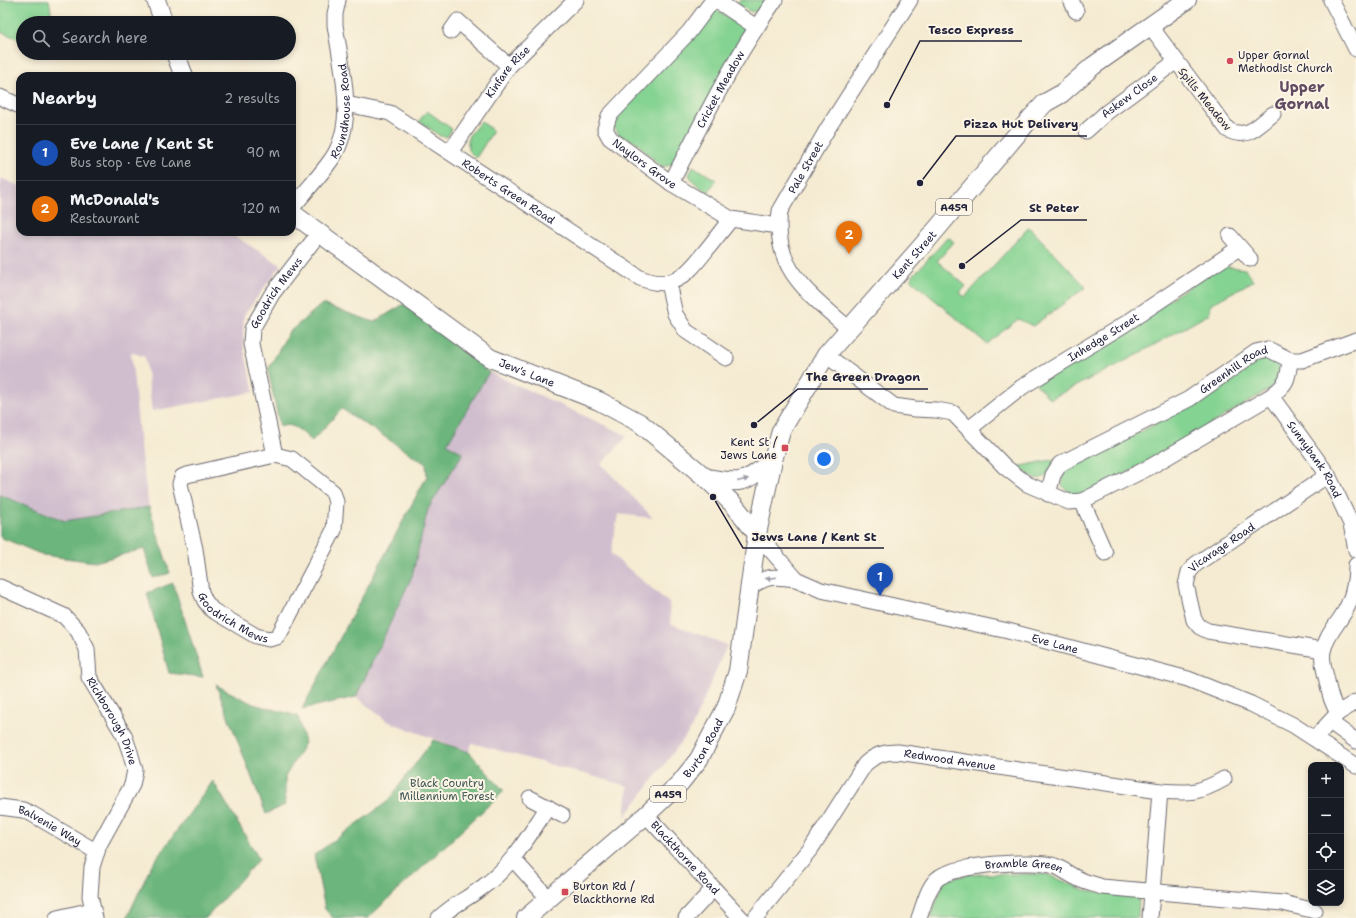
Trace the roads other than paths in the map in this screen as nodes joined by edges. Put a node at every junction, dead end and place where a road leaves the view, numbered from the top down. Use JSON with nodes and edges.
{"nodes":[{"id":1,"x":156,"y":0,"type":"edge"},
{"id":2,"x":338,"y":0,"type":"edge"},
{"id":3,"x":576,"y":0,"type":"edge"},
{"id":4,"x":714,"y":0,"type":"edge"},
{"id":5,"x":775,"y":0,"type":"edge"},
{"id":6,"x":910,"y":0,"type":"edge"},
{"id":7,"x":1187,"y":0,"type":"edge"},
{"id":8,"x":1331,"y":0,"type":"edge"},
{"id":9,"x":162,"y":16,"type":"edge"},
{"id":10,"x":1151,"y":27,"type":"junction"},
{"id":11,"x":756,"y":28,"type":"junction"},
{"id":12,"x":451,"y":31,"type":"dead end"},
{"id":13,"x":1356,"y":49,"type":"edge"},
{"id":14,"x":178,"y":60,"type":"edge"},
{"id":15,"x":1175,"y":62,"type":"junction"},
{"id":16,"x":509,"y":66,"type":"junction"},
{"id":17,"x":182,"y":72,"type":"edge"},
{"id":18,"x":0,"y":97,"type":"edge"},
{"id":19,"x":16,"y":104,"type":"edge"},
{"id":20,"x":346,"y":104,"type":"junction"},
{"id":21,"x":1273,"y":114,"type":"dead end"},
{"id":22,"x":1086,"y":132,"type":"dead end"},
{"id":23,"x":450,"y":152,"type":"junction"},
{"id":24,"x":672,"y":183,"type":"junction"},
{"id":25,"x":296,"y":203,"type":"edge"},
{"id":26,"x":296,"y":216,"type":"edge"},
{"id":27,"x":731,"y":219,"type":"junction"},
{"id":28,"x":778,"y":226,"type":"junction"},
{"id":29,"x":320,"y":232,"type":"junction"},
{"id":30,"x":1230,"y":236,"type":"dead end"},
{"id":31,"x":668,"y":283,"type":"junction"},
{"id":32,"x":849,"y":329,"type":"junction"},
{"id":33,"x":1356,"y":340,"type":"edge"},
{"id":34,"x":826,"y":355,"type":"junction"},
{"id":35,"x":726,"y":358,"type":"dead end"},
{"id":36,"x":1290,"y":360,"type":"junction"},
{"id":37,"x":1271,"y":396,"type":"junction"},
{"id":38,"x":969,"y":429,"type":"junction"},
{"id":39,"x":276,"y":455,"type":"junction"},
{"id":40,"x":773,"y":460,"type":"junction"},
{"id":41,"x":1328,"y":475,"type":"junction"},
{"id":42,"x":706,"y":478,"type":"junction"},
{"id":43,"x":1048,"y":494,"type":"junction"},
{"id":44,"x":1082,"y":501,"type":"junction"},
{"id":45,"x":757,"y":534,"type":"junction"},
{"id":46,"x":1356,"y":550,"type":"edge"},
{"id":47,"x":1105,"y":553,"type":"dead end"},
{"id":48,"x":1356,"y":565,"type":"edge"},
{"id":49,"x":796,"y":579,"type":"junction"},
{"id":50,"x":0,"y":586,"type":"edge"},
{"id":51,"x":749,"y":588,"type":"junction"},
{"id":52,"x":1323,"y":650,"type":"junction"},
{"id":53,"x":1356,"y":702,"type":"edge"},
{"id":54,"x":1334,"y":718,"type":"junction"},
{"id":55,"x":1316,"y":738,"type":"junction"},
{"id":56,"x":1356,"y":741,"type":"edge"},
{"id":57,"x":1356,"y":766,"type":"edge"},
{"id":58,"x":1224,"y":779,"type":"dead end"},
{"id":59,"x":1160,"y":791,"type":"junction"},
{"id":60,"x":530,"y":798,"type":"dead end"},
{"id":61,"x":0,"y":807,"type":"edge"},
{"id":62,"x":548,"y":807,"type":"junction"},
{"id":63,"x":562,"y":815,"type":"dead end"},
{"id":64,"x":646,"y":815,"type":"junction"},
{"id":65,"x":97,"y":852,"type":"junction"},
{"id":66,"x":513,"y":859,"type":"junction"},
{"id":67,"x":713,"y":889,"type":"junction"},
{"id":68,"x":1152,"y":891,"type":"junction"},
{"id":69,"x":548,"y":898,"type":"junction"},
{"id":70,"x":1316,"y":911,"type":"dead end"},
{"id":71,"x":94,"y":914,"type":"edge"},
{"id":72,"x":57,"y":918,"type":"edge"},
{"id":73,"x":439,"y":918,"type":"edge"},
{"id":74,"x":526,"y":918,"type":"edge"},
{"id":75,"x":686,"y":918,"type":"edge"},
{"id":76,"x":741,"y":918,"type":"edge"},
{"id":77,"x":755,"y":918,"type":"edge"},
{"id":78,"x":919,"y":918,"type":"edge"},
{"id":79,"x":1150,"y":918,"type":"edge"}],
"edges":[{"from":1,"to":9,"type":"main road"},
{"from":2,"to":20,"type":"street","name":"Roundhouse Road"},
{"from":3,"to":16,"type":"street","name":"Kinfare Rise"},
{"from":4,"to":11,"type":"street"},
{"from":4,"to":24,"type":"street","name":"Naylors Grove"},
{"from":5,"to":11,"type":"street","name":"Cricket Meadow"},
{"from":6,"to":28,"type":"street","name":"Pale Street"},
{"from":7,"to":10,"type":"main road","name":"Kent Street","number":"A459"},
{"from":8,"to":13,"type":"street"},
{"from":10,"to":15,"type":"street","name":"Spills Meadow"},
{"from":10,"to":32,"type":"main road","name":"Kent Street","number":"A459"},
{"from":11,"to":24,"type":"street","name":"Cricket Meadow"},
{"from":12,"to":16,"type":"street"},
{"from":14,"to":17,"type":"main road"},
{"from":15,"to":21,"type":"street","name":"Spills Meadow"},
{"from":15,"to":22,"type":"street","name":"Askew Close"},
{"from":16,"to":23,"type":"street","name":"Kinfare Rise"},
{"from":18,"to":19,"type":"street"},
{"from":20,"to":23,"type":"street","name":"Roberts Green Road"},
{"from":20,"to":25,"type":"street","name":"Roundhouse Road"},
{"from":23,"to":31,"type":"street","name":"Roberts Green Road"},
{"from":24,"to":27,"type":"street","name":"Naylors Grove"},
{"from":26,"to":29,"type":"main road","name":"Jew's Lane"},
{"from":27,"to":28,"type":"street","name":"Naylors Grove"},
{"from":27,"to":31,"type":"street"},
{"from":28,"to":32,"type":"street","name":"Pale Street"},
{"from":29,"to":39,"type":"street","name":"Goodrich Mews"},
{"from":29,"to":42,"type":"main road","name":"Jew's Lane"},
{"from":30,"to":38,"type":"street","name":"Inhedge Street"},
{"from":31,"to":35,"type":"street"},
{"from":32,"to":34,"type":"main road","name":"Kent Street","number":"A459"},
{"from":33,"to":36,"type":"street"},
{"from":34,"to":38,"type":"street"},
{"from":34,"to":40,"type":"main road","name":"Kent Street","number":"A459"},
{"from":36,"to":37,"type":"street"},
{"from":36,"to":43,"type":"street","name":"Greenhill Road"},
{"from":37,"to":41,"type":"street","name":"Sunnybank Road"},
{"from":37,"to":44,"type":"street"},
{"from":38,"to":43,"type":"street"},
{"from":39,"to":39,"type":"street","name":"Goodrich Mews"},
{"from":42,"to":40,"type":"main road","one_way":true},
{"from":40,"to":45,"type":"main road","name":"Kent Street","number":"A459"},
{"from":41,"to":46,"type":"street","name":"Sunnybank Road"},
{"from":41,"to":52,"type":"street","name":"Vicarage Road"},
{"from":42,"to":45,"type":"main road","name":"Jew's Lane"},
{"from":43,"to":44,"type":"street"},
{"from":44,"to":47,"type":"street"},
{"from":45,"to":49,"type":"street","name":"Eve Lane"},
{"from":45,"to":51,"type":"main road","name":"Burton Road","number":"A459"},
{"from":48,"to":52,"type":"street"},
{"from":49,"to":51,"type":"street","one_way":true},
{"from":49,"to":55,"type":"street","name":"Eve Lane"},
{"from":50,"to":65,"type":"street","name":"Richborough Drive"},
{"from":51,"to":64,"type":"main road","name":"Burton Road","number":"A459"},
{"from":52,"to":54,"type":"street"},
{"from":53,"to":54,"type":"street"},
{"from":54,"to":55,"type":"street"},
{"from":54,"to":56,"type":"street"},
{"from":55,"to":57,"type":"street","name":"Eve Lane"},
{"from":58,"to":59,"type":"street","name":"Redwood Avenue"},
{"from":59,"to":68,"type":"street"},
{"from":59,"to":77,"type":"street","name":"Redwood Avenue"},
{"from":60,"to":62,"type":"street"},
{"from":61,"to":65,"type":"street","name":"Balvenie Way"},
{"from":62,"to":63,"type":"street"},
{"from":62,"to":66,"type":"street"},
{"from":64,"to":67,"type":"street","name":"Blackthorne Road"},
{"from":64,"to":69,"type":"main road","name":"Burton Road","number":"A459"},
{"from":65,"to":71,"type":"street","name":"Richborough Drive"},
{"from":66,"to":69,"type":"street"},
{"from":66,"to":73,"type":"street"},
{"from":67,"to":75,"type":"street"},
{"from":67,"to":76,"type":"street","name":"Blackthorne Road"},
{"from":68,"to":70,"type":"street","name":"Bramble Green"},
{"from":68,"to":78,"type":"street","name":"Bramble Green"},
{"from":68,"to":79,"type":"street"},
{"from":69,"to":74,"type":"main road","name":"Burton Road","number":"A459"},
{"from":71,"to":72,"type":"street"}]}
